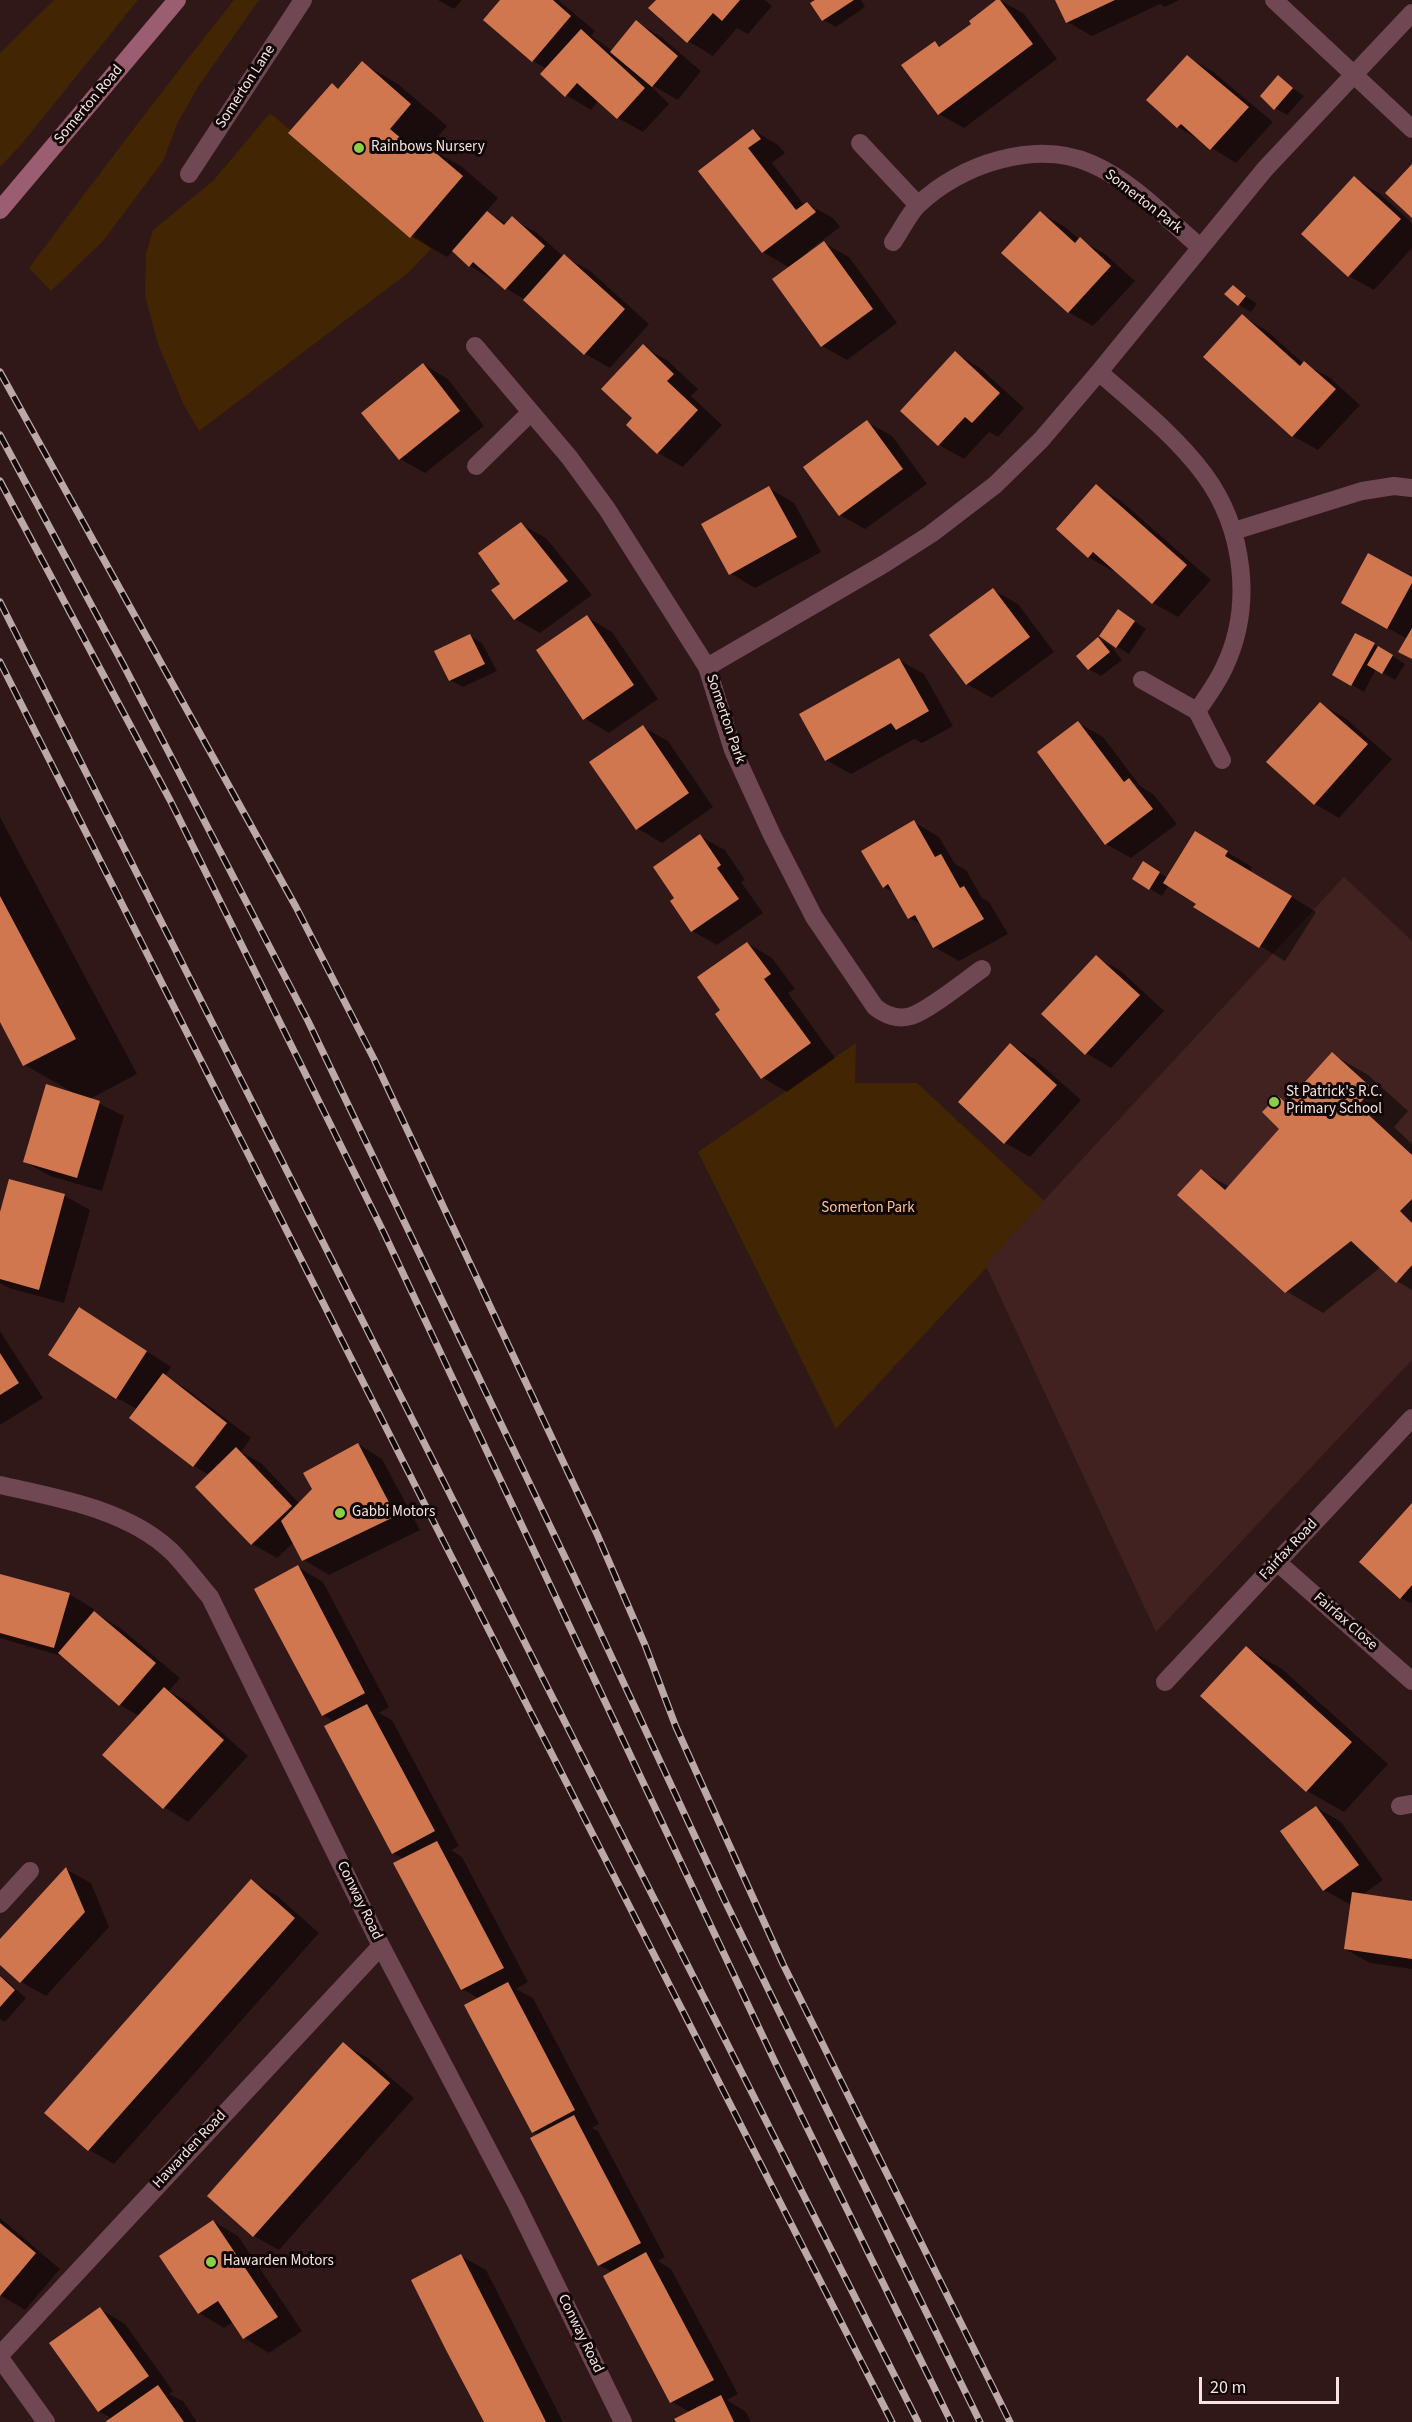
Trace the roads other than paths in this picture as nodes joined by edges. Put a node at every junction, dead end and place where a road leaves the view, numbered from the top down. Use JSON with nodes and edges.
{"nodes":[{"id":1,"x":177,"y":0,"type":"edge"},
{"id":2,"x":303,"y":0,"type":"edge"},
{"id":3,"x":1274,"y":0,"type":"edge"},
{"id":4,"x":1412,"y":13,"type":"edge"},
{"id":5,"x":1353,"y":73,"type":"junction"},
{"id":6,"x":1412,"y":129,"type":"edge"},
{"id":7,"x":860,"y":143,"type":"dead end"},
{"id":8,"x":189,"y":174,"type":"dead end"},
{"id":9,"x":918,"y":205,"type":"junction"},
{"id":10,"x":0,"y":210,"type":"edge"},
{"id":11,"x":893,"y":243,"type":"dead end"},
{"id":12,"x":1200,"y":247,"type":"junction"},
{"id":13,"x":475,"y":346,"type":"dead end"},
{"id":14,"x":1100,"y":372,"type":"junction"},
{"id":15,"x":531,"y":412,"type":"junction"},
{"id":16,"x":476,"y":466,"type":"dead end"},
{"id":17,"x":1412,"y":488,"type":"edge"},
{"id":18,"x":1234,"y":531,"type":"junction"},
{"id":19,"x":707,"y":667,"type":"junction"},
{"id":20,"x":1142,"y":680,"type":"dead end"},
{"id":21,"x":1197,"y":711,"type":"junction"},
{"id":22,"x":1222,"y":760,"type":"dead end"},
{"id":23,"x":982,"y":969,"type":"dead end"},
{"id":24,"x":1412,"y":1418,"type":"edge"},
{"id":25,"x":0,"y":1485,"type":"edge"},
{"id":26,"x":1277,"y":1562,"type":"junction"},
{"id":27,"x":1412,"y":1681,"type":"edge"},
{"id":28,"x":1165,"y":1682,"type":"dead end"},
{"id":29,"x":30,"y":1871,"type":"dead end"},
{"id":30,"x":0,"y":1904,"type":"edge"},
{"id":31,"x":381,"y":1946,"type":"junction"},
{"id":32,"x":0,"y":2356,"type":"edge"},
{"id":33,"x":46,"y":2422,"type":"edge"},
{"id":34,"x":623,"y":2422,"type":"edge"}],
"edges":[{"from":1,"to":10,"type":"street","name":"Somerton Road"},
{"from":2,"to":8,"type":"street","name":"Somerton Lane"},
{"from":3,"to":5,"type":"street"},
{"from":4,"to":5,"type":"street","name":"Somerton Park"},
{"from":5,"to":6,"type":"street"},
{"from":5,"to":12,"type":"street","name":"Somerton Park"},
{"from":7,"to":9,"type":"street"},
{"from":9,"to":11,"type":"street","name":"Somerton Park"},
{"from":9,"to":12,"type":"street","name":"Somerton Park"},
{"from":12,"to":14,"type":"street","name":"Somerton Park"},
{"from":13,"to":15,"type":"street","name":"Somerton Park"},
{"from":14,"to":18,"type":"street"},
{"from":14,"to":19,"type":"street","name":"Somerton Park"},
{"from":15,"to":16,"type":"street"},
{"from":15,"to":19,"type":"street","name":"Somerton Park"},
{"from":17,"to":18,"type":"street"},
{"from":18,"to":21,"type":"street"},
{"from":19,"to":23,"type":"street","name":"Somerton Park"},
{"from":20,"to":21,"type":"street"},
{"from":21,"to":22,"type":"street"},
{"from":24,"to":26,"type":"street","name":"Fairfax Road"},
{"from":25,"to":31,"type":"street","name":"Conway Road"},
{"from":26,"to":27,"type":"street","name":"Fairfax Close"},
{"from":26,"to":28,"type":"street","name":"Fairfax Road"},
{"from":29,"to":30,"type":"street"},
{"from":31,"to":32,"type":"street","name":"Hawarden Road"},
{"from":31,"to":34,"type":"street","name":"Conway Road"},
{"from":32,"to":33,"type":"street"}]}
